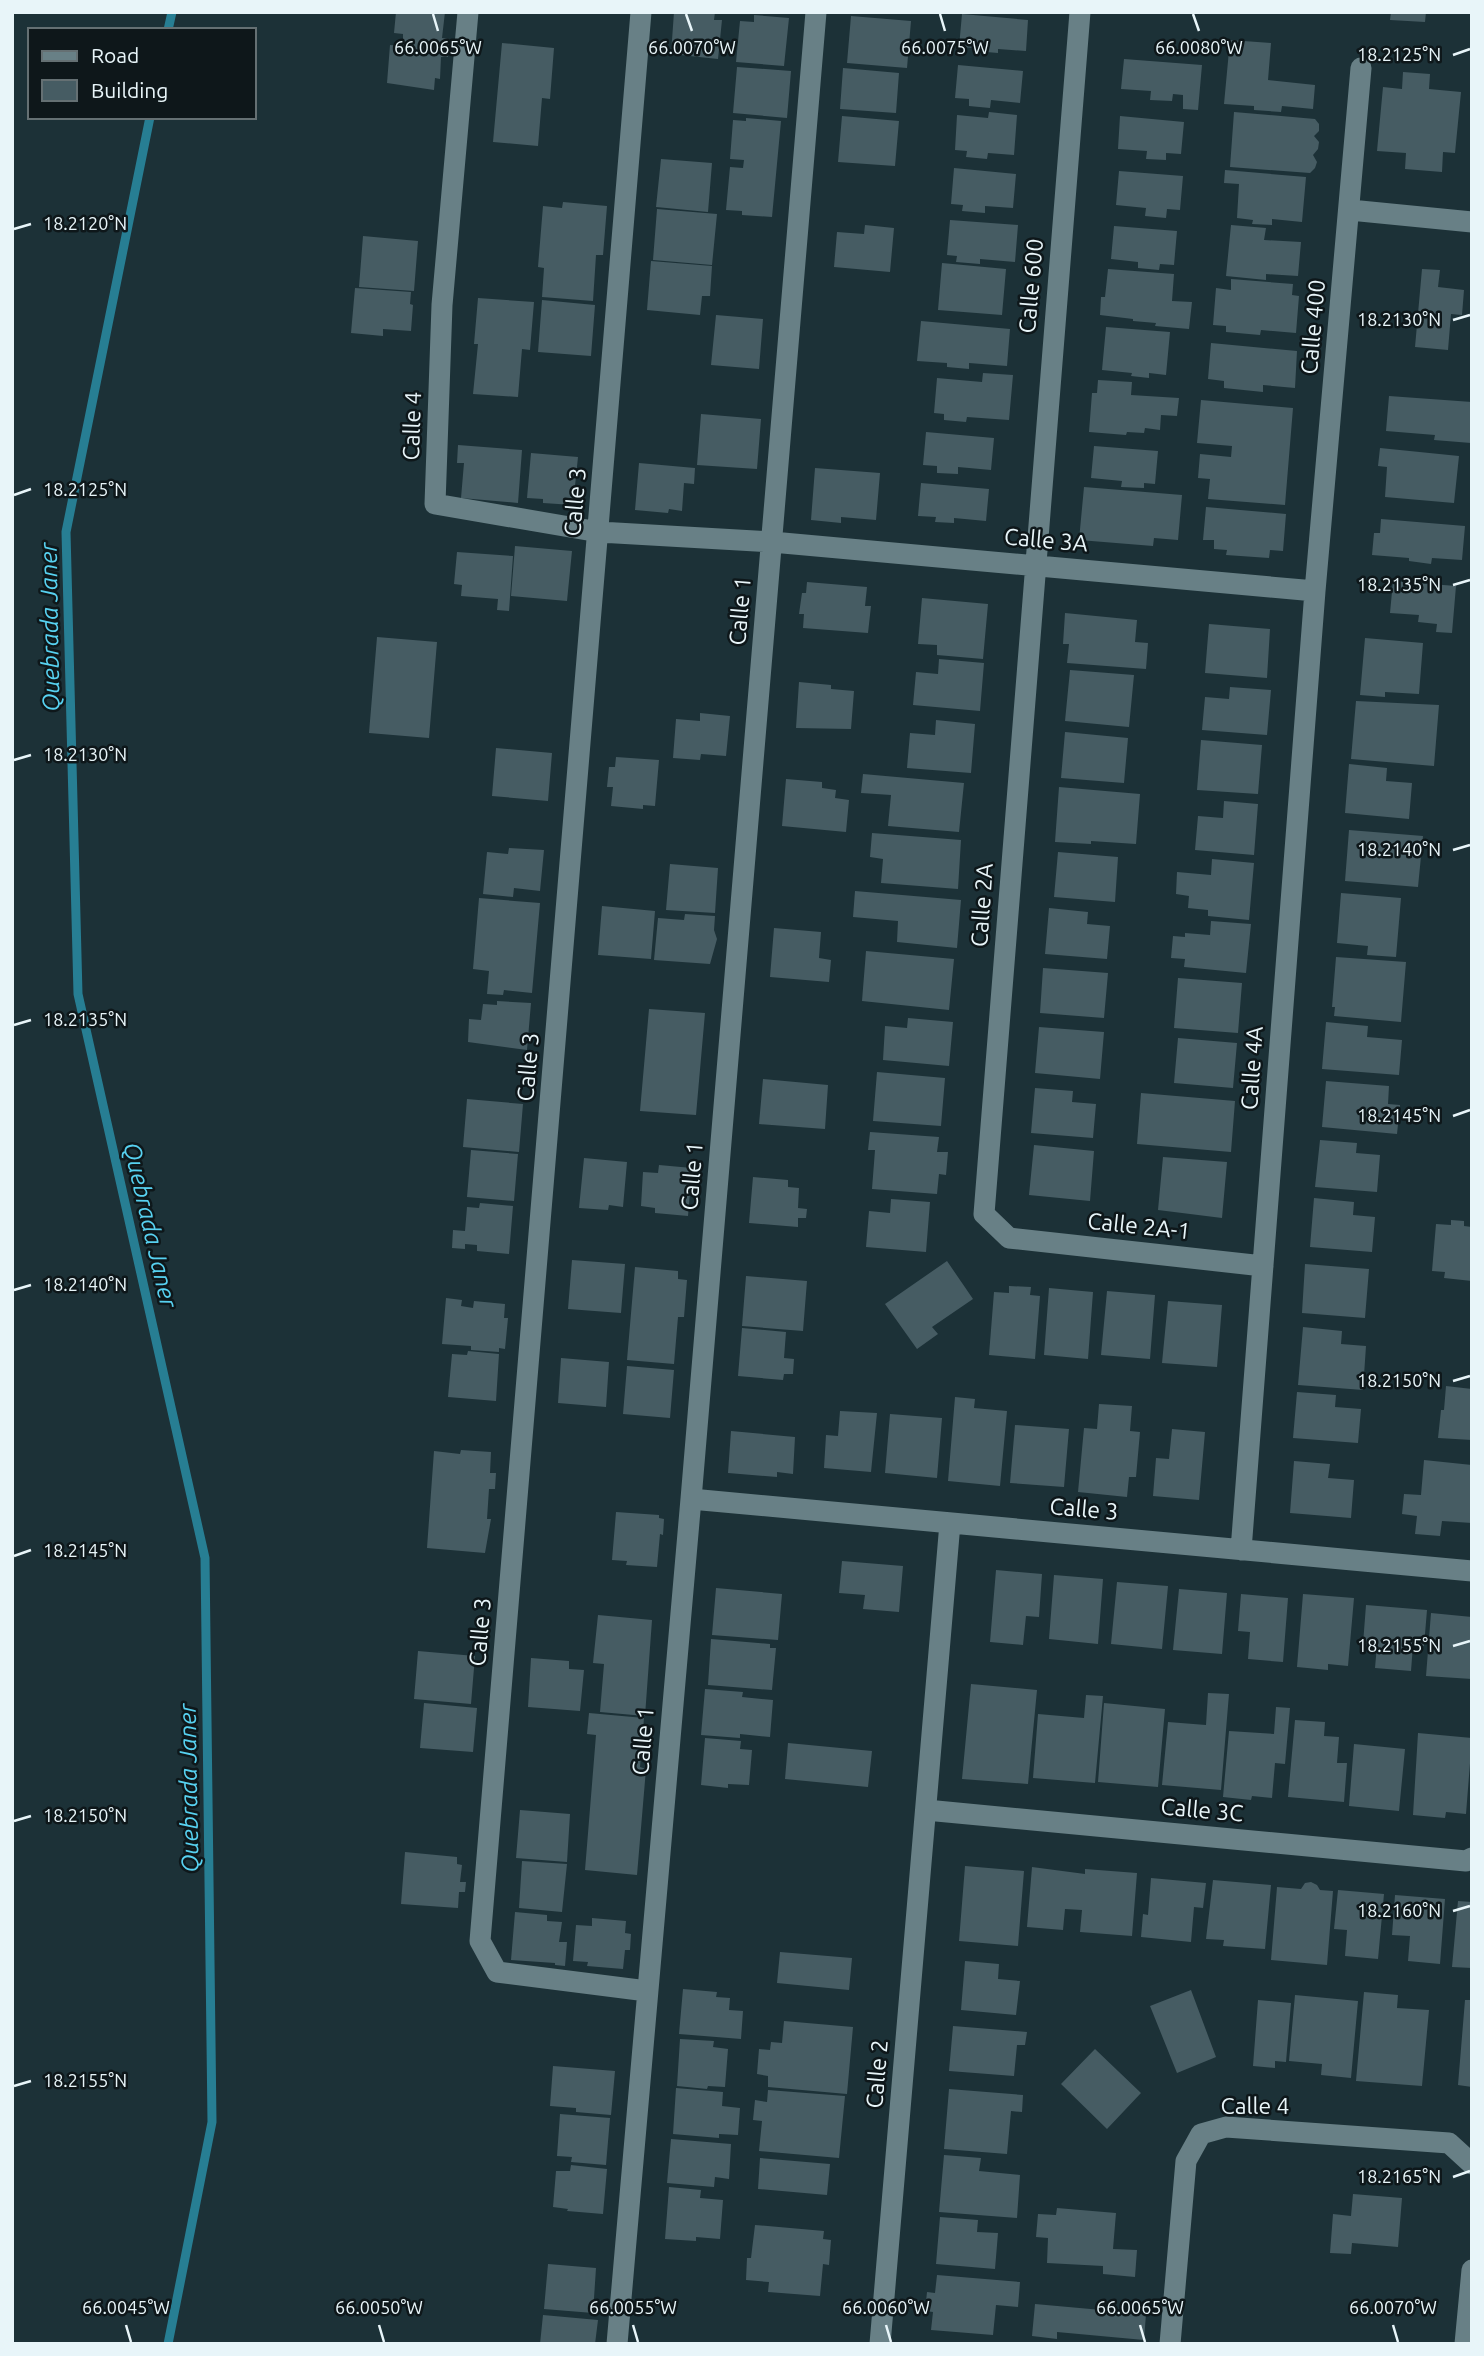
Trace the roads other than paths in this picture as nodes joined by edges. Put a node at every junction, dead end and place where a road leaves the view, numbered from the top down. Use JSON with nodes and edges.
{"nodes":[{"id":1,"x":468,"y":12,"type":"edge"},
{"id":2,"x":641,"y":12,"type":"edge"},
{"id":3,"x":816,"y":12,"type":"edge"},
{"id":4,"x":1080,"y":12,"type":"edge"},
{"id":5,"x":1361,"y":68,"type":"dead end"},
{"id":6,"x":1350,"y":210,"type":"junction"},
{"id":7,"x":1472,"y":222,"type":"edge"},
{"id":8,"x":600,"y":532,"type":"junction"},
{"id":9,"x":772,"y":542,"type":"junction"},
{"id":10,"x":1035,"y":565,"type":"junction"},
{"id":11,"x":1315,"y":591,"type":"junction"},
{"id":12,"x":1009,"y":1238,"type":"joint"},
{"id":13,"x":1263,"y":1266,"type":"junction"},
{"id":14,"x":691,"y":1499,"type":"junction"},
{"id":15,"x":950,"y":1523,"type":"junction"},
{"id":16,"x":1241,"y":1550,"type":"junction"},
{"id":17,"x":1472,"y":1571,"type":"edge"},
{"id":18,"x":926,"y":1810,"type":"junction"},
{"id":19,"x":1472,"y":1858,"type":"edge"},
{"id":20,"x":647,"y":1991,"type":"junction"},
{"id":21,"x":1472,"y":2164,"type":"edge"},
{"id":22,"x":1472,"y":2270,"type":"edge"},
{"id":23,"x":617,"y":2344,"type":"edge"},
{"id":24,"x":880,"y":2344,"type":"edge"},
{"id":25,"x":1170,"y":2344,"type":"edge"},
{"id":26,"x":1465,"y":2344,"type":"edge"}],
"edges":[{"from":1,"to":8,"type":"street","name":"Calle 4"},
{"from":2,"to":8,"type":"street","name":"Calle 3"},
{"from":3,"to":9,"type":"street","name":"Calle 1"},
{"from":4,"to":10,"type":"street","name":"Calle 600"},
{"from":5,"to":6,"type":"street","name":"Calle 400"},
{"from":6,"to":7,"type":"street"},
{"from":6,"to":11,"type":"street","name":"Calle 400"},
{"from":8,"to":9,"type":"street","name":"Calle 4"},
{"from":8,"to":20,"type":"street","name":"Calle 3"},
{"from":9,"to":10,"type":"street","name":"Calle 3A"},
{"from":9,"to":14,"type":"street","name":"Calle 1"},
{"from":10,"to":11,"type":"street","name":"Calle 3A"},
{"from":10,"to":12,"type":"street","name":"Calle 2A"},
{"from":11,"to":13,"type":"street","name":"Calle 4A"},
{"from":12,"to":13,"type":"street","name":"Calle 2A-1"},
{"from":13,"to":16,"type":"street","name":"Calle 4A"},
{"from":14,"to":15,"type":"street","name":"Calle 3"},
{"from":14,"to":20,"type":"street","name":"Calle 1"},
{"from":15,"to":16,"type":"street","name":"Calle 3"},
{"from":15,"to":18,"type":"street","name":"Calle 2"},
{"from":16,"to":17,"type":"street","name":"Calle 3"},
{"from":18,"to":19,"type":"street","name":"Calle 3C"},
{"from":18,"to":24,"type":"street","name":"Calle 2"},
{"from":20,"to":23,"type":"street","name":"Calle 1"},
{"from":21,"to":25,"type":"street","name":"Calle 4"},
{"from":22,"to":26,"type":"street"}]}
